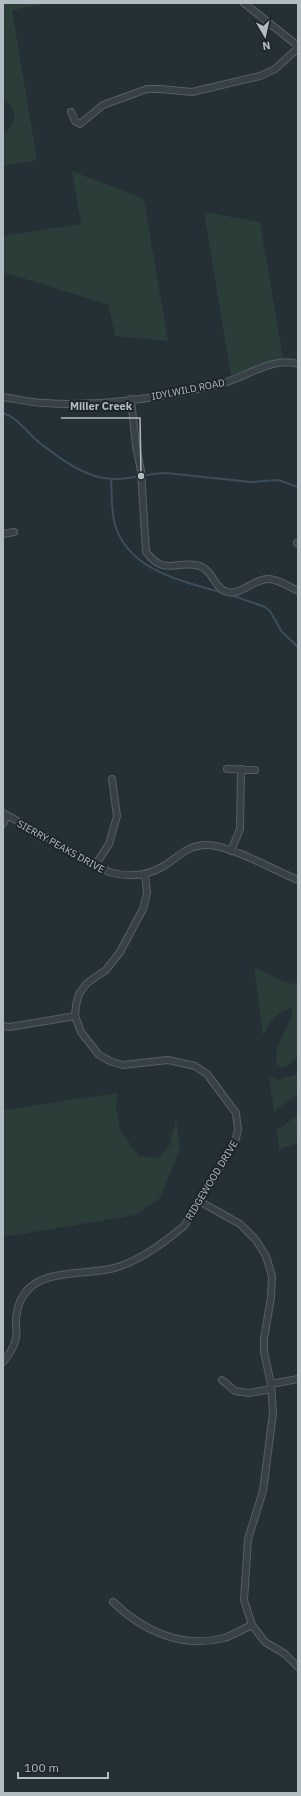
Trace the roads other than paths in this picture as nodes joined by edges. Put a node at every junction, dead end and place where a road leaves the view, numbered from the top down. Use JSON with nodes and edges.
{"nodes":[{"id":1,"x":244,"y":3,"type":"edge"},
{"id":2,"x":298,"y":47,"type":"edge"},
{"id":3,"x":71,"y":112,"type":"dead end"},
{"id":4,"x":298,"y":364,"type":"edge"},
{"id":5,"x":3,"y":397,"type":"edge"},
{"id":6,"x":132,"y":399,"type":"junction"},
{"id":7,"x":14,"y":532,"type":"dead end"},
{"id":8,"x":3,"y":534,"type":"edge"},
{"id":9,"x":298,"y":592,"type":"edge"},
{"id":10,"x":227,"y":769,"type":"dead end"},
{"id":11,"x":241,"y":769,"type":"junction"},
{"id":12,"x":255,"y":770,"type":"dead end"},
{"id":13,"x":112,"y":779,"type":"dead end"},
{"id":14,"x":5,"y":815,"type":"edge"},
{"id":15,"x":3,"y":824,"type":"edge"},
{"id":16,"x":231,"y":851,"type":"junction"},
{"id":17,"x":96,"y":864,"type":"junction"},
{"id":18,"x":145,"y":874,"type":"junction"},
{"id":19,"x":298,"y":880,"type":"edge"},
{"id":20,"x":75,"y":1016,"type":"junction"},
{"id":21,"x":3,"y":1026,"type":"edge"},
{"id":22,"x":199,"y":1201,"type":"junction"},
{"id":23,"x":3,"y":1362,"type":"edge"},
{"id":24,"x":298,"y":1379,"type":"edge"},
{"id":25,"x":222,"y":1380,"type":"dead end"},
{"id":26,"x":271,"y":1386,"type":"junction"},
{"id":27,"x":113,"y":1602,"type":"dead end"},
{"id":28,"x":252,"y":1625,"type":"junction"},
{"id":29,"x":298,"y":1667,"type":"edge"}],
"edges":[{"from":1,"to":2,"type":"street"},
{"from":2,"to":3,"type":"street"},
{"from":4,"to":6,"type":"street","name":"IDYLWILD ROAD"},
{"from":5,"to":6,"type":"street","name":"IDYLWILD ROAD"},
{"from":6,"to":9,"type":"street"},
{"from":7,"to":8,"type":"street"},
{"from":10,"to":11,"type":"street"},
{"from":11,"to":12,"type":"street"},
{"from":11,"to":16,"type":"street"},
{"from":13,"to":17,"type":"street"},
{"from":14,"to":15,"type":"street"},
{"from":14,"to":17,"type":"street","name":"SIERRY PEAKS DRIVE"},
{"from":16,"to":18,"type":"street","name":"SIERRY PEAKS DRIVE"},
{"from":16,"to":19,"type":"street","name":"SIERRY PEAKS DRIVE"},
{"from":17,"to":18,"type":"street","name":"SIERRY PEAKS DRIVE"},
{"from":18,"to":20,"type":"street"},
{"from":20,"to":21,"type":"street"},
{"from":20,"to":22,"type":"street","name":"RIDGEWOOD DRIVE"},
{"from":22,"to":23,"type":"street","name":"RIDGEWOOD DRIVE"},
{"from":22,"to":26,"type":"street"},
{"from":24,"to":26,"type":"street"},
{"from":25,"to":26,"type":"street"},
{"from":26,"to":28,"type":"street"},
{"from":27,"to":28,"type":"street"},
{"from":28,"to":29,"type":"street"}]}
